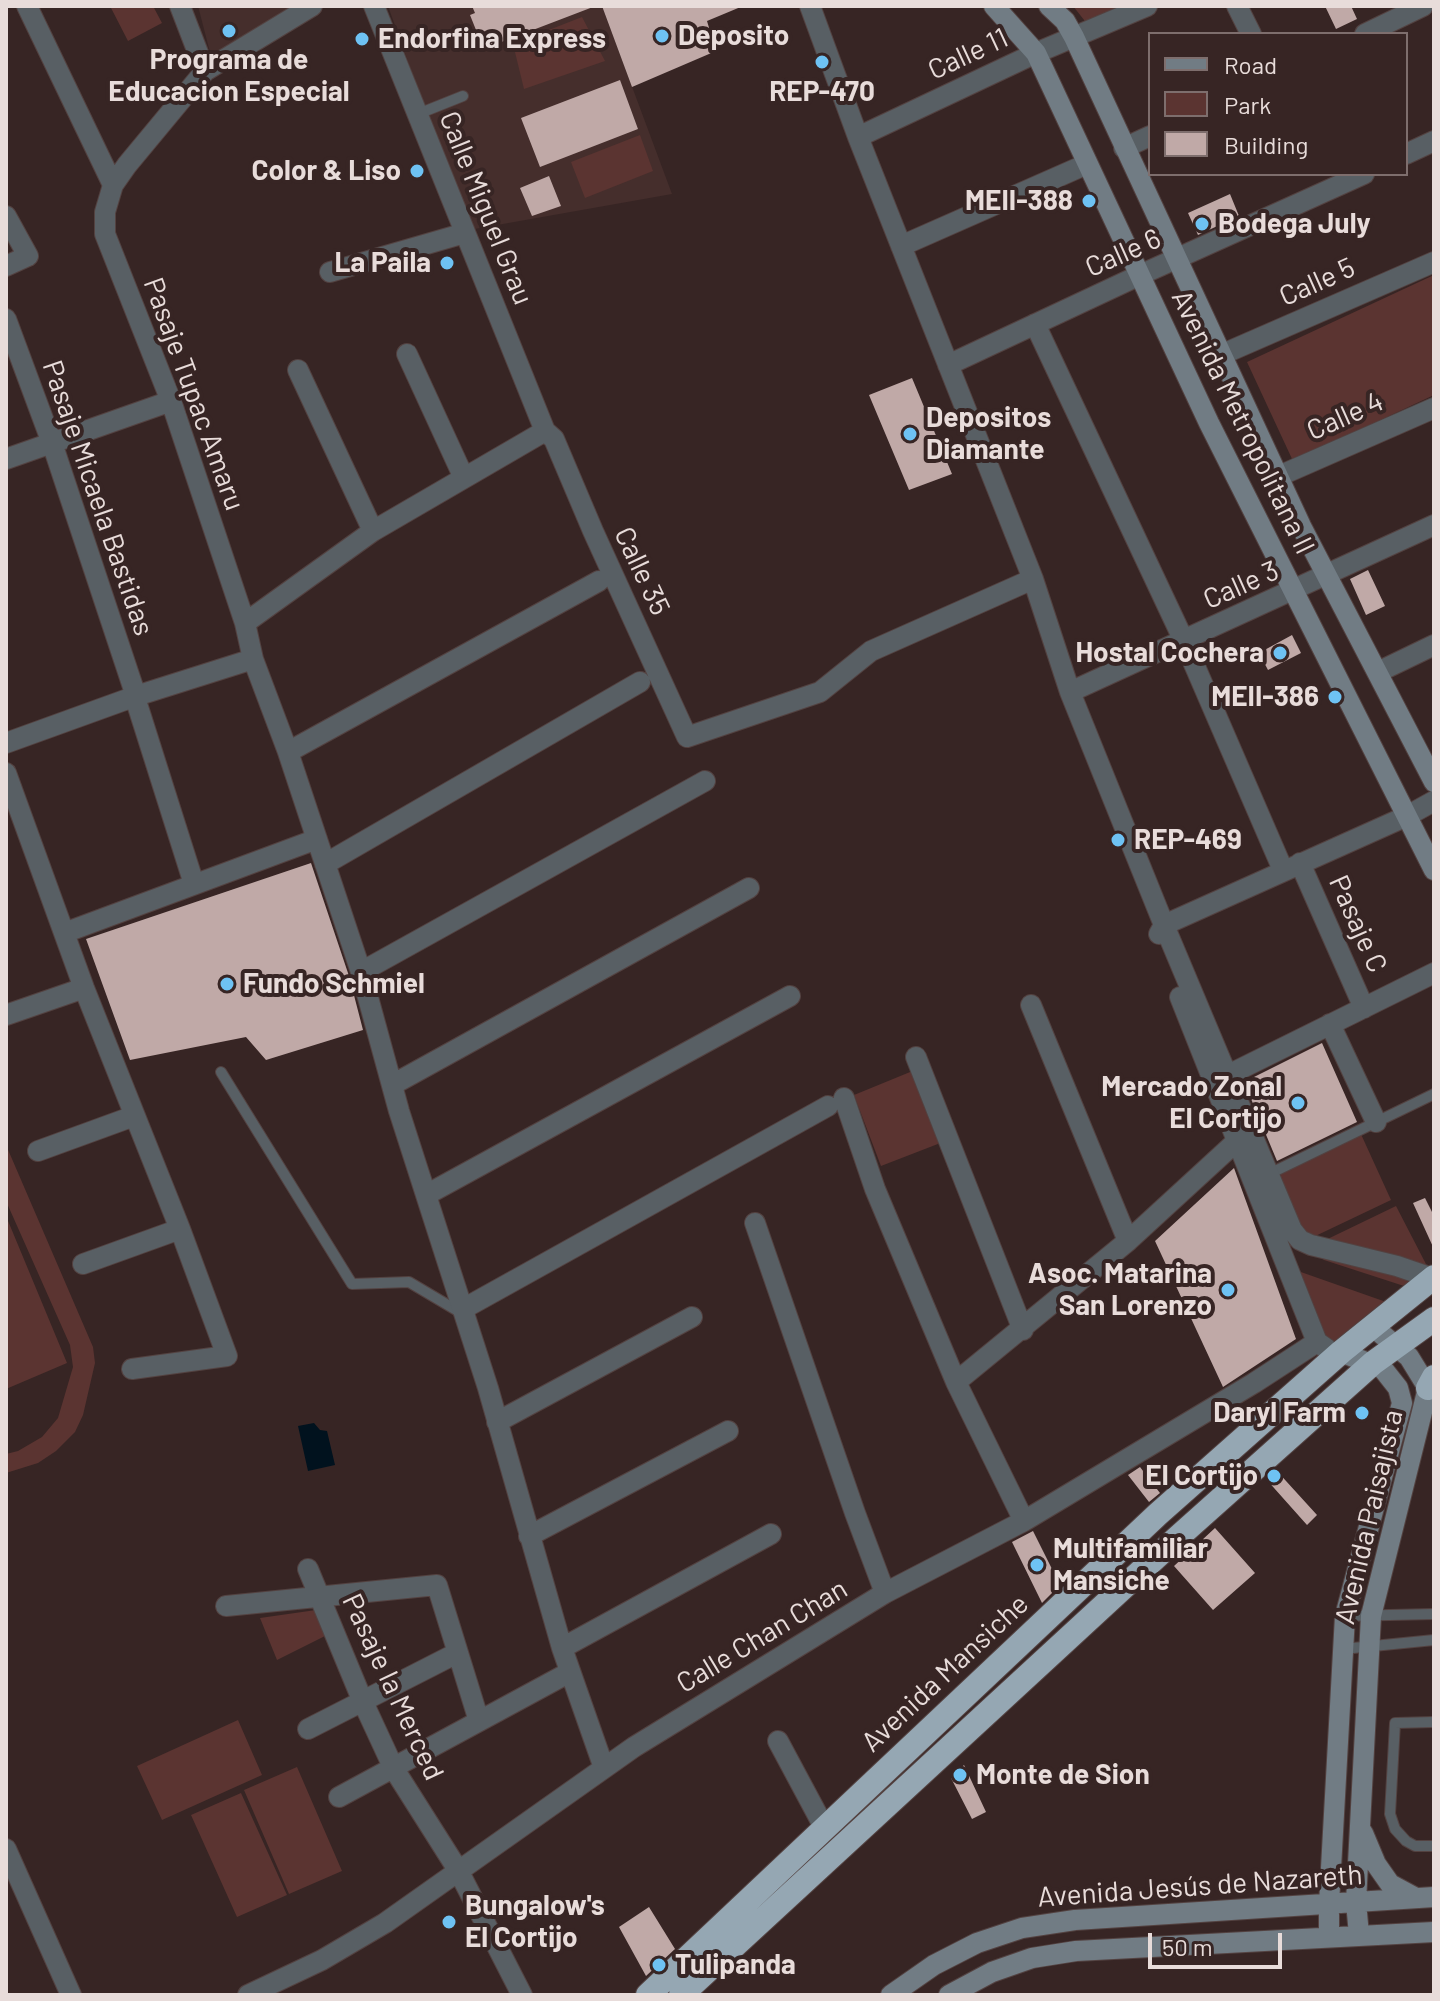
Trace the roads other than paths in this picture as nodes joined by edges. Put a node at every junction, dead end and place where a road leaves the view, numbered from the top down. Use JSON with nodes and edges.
{"nodes":[{"id":1,"x":27,"y":6,"type":"edge"},
{"id":2,"x":180,"y":6,"type":"edge"},
{"id":3,"x":312,"y":6,"type":"edge"},
{"id":4,"x":374,"y":6,"type":"edge"},
{"id":5,"x":810,"y":6,"type":"edge"},
{"id":6,"x":994,"y":6,"type":"edge"},
{"id":7,"x":1049,"y":6,"type":"edge"},
{"id":8,"x":1147,"y":6,"type":"edge"},
{"id":9,"x":1237,"y":6,"type":"edge"},
{"id":10,"x":1423,"y":6,"type":"edge"},
{"id":11,"x":1250,"y":32,"type":"edge"},
{"id":12,"x":1369,"y":32,"type":"edge"},
{"id":13,"x":1074,"y":37,"type":"junction"},
{"id":14,"x":1036,"y":53,"type":"junction"},
{"id":15,"x":205,"y":71,"type":"junction"},
{"id":16,"x":463,"y":96,"type":"dead end"},
{"id":17,"x":418,"y":114,"type":"junction"},
{"id":18,"x":858,"y":137,"type":"junction"},
{"id":19,"x":1148,"y":137,"type":"edge"},
{"id":20,"x":1434,"y":141,"type":"edge"},
{"id":21,"x":1124,"y":148,"type":"junction"},
{"id":22,"x":1408,"y":153,"type":"edge"},
{"id":23,"x":1087,"y":164,"type":"junction"},
{"id":24,"x":1354,"y":176,"type":"edge"},
{"id":25,"x":1323,"y":182,"type":"edge"},
{"id":26,"x":113,"y":185,"type":"junction"},
{"id":27,"x":6,"y":216,"type":"edge"},
{"id":28,"x":465,"y":233,"type":"junction"},
{"id":29,"x":901,"y":246,"type":"junction"},
{"id":30,"x":1176,"y":261,"type":"junction"},
{"id":31,"x":1434,"y":262,"type":"edge"},
{"id":32,"x":6,"y":266,"type":"edge"},
{"id":33,"x":330,"y":272,"type":"dead end"},
{"id":34,"x":1140,"y":275,"type":"junction"},
{"id":35,"x":6,"y":319,"type":"edge"},
{"id":36,"x":1035,"y":324,"type":"junction"},
{"id":37,"x":407,"y":354,"type":"dead end"},
{"id":38,"x":1223,"y":354,"type":"junction"},
{"id":39,"x":948,"y":365,"type":"junction"},
{"id":40,"x":298,"y":370,"type":"dead end"},
{"id":41,"x":171,"y":401,"type":"junction"},
{"id":42,"x":1434,"y":408,"type":"edge"},
{"id":43,"x":545,"y":431,"type":"junction"},
{"id":44,"x":52,"y":443,"type":"junction"},
{"id":45,"x":6,"y":459,"type":"edge"},
{"id":46,"x":1279,"y":476,"type":"junction"},
{"id":47,"x":464,"y":478,"type":"junction"},
{"id":48,"x":1434,"y":525,"type":"edge"},
{"id":49,"x":373,"y":531,"type":"junction"},
{"id":50,"x":1327,"y":576,"type":"junction"},
{"id":51,"x":1033,"y":579,"type":"junction"},
{"id":52,"x":599,"y":581,"type":"dead end"},
{"id":53,"x":1295,"y":591,"type":"junction"},
{"id":54,"x":245,"y":623,"type":"junction"},
{"id":55,"x":1184,"y":641,"type":"junction"},
{"id":56,"x":1434,"y":645,"type":"edge"},
{"id":57,"x":253,"y":659,"type":"junction"},
{"id":58,"x":1378,"y":672,"type":"junction"},
{"id":59,"x":640,"y":682,"type":"dead end"},
{"id":60,"x":1070,"y":692,"type":"junction"},
{"id":61,"x":137,"y":702,"type":"junction"},
{"id":62,"x":6,"y":743,"type":"edge"},
{"id":63,"x":288,"y":752,"type":"junction"},
{"id":64,"x":6,"y":773,"type":"edge"},
{"id":65,"x":705,"y":781,"type":"dead end"},
{"id":66,"x":1434,"y":782,"type":"edge"},
{"id":67,"x":1434,"y":801,"type":"edge"},
{"id":68,"x":1407,"y":816,"type":"junction"},
{"id":69,"x":317,"y":839,"type":"junction"},
{"id":70,"x":325,"y":864,"type":"junction"},
{"id":71,"x":1292,"y":866,"type":"junction"},
{"id":72,"x":1434,"y":870,"type":"edge"},
{"id":73,"x":194,"y":884,"type":"junction"},
{"id":74,"x":749,"y":888,"type":"dead end"},
{"id":75,"x":1164,"y":925,"type":"junction"},
{"id":76,"x":64,"y":933,"type":"junction"},
{"id":77,"x":361,"y":972,"type":"junction"},
{"id":78,"x":1434,"y":973,"type":"edge"},
{"id":79,"x":84,"y":988,"type":"junction"},
{"id":80,"x":790,"y":996,"type":"dead end"},
{"id":81,"x":1031,"y":1005,"type":"dead end"},
{"id":82,"x":1364,"y":1008,"type":"junction"},
{"id":83,"x":6,"y":1015,"type":"edge"},
{"id":84,"x":1330,"y":1024,"type":"junction"},
{"id":85,"x":916,"y":1057,"type":"dead end"},
{"id":86,"x":221,"y":1072,"type":"dead end"},
{"id":87,"x":1221,"y":1078,"type":"junction"},
{"id":88,"x":392,"y":1085,"type":"junction"},
{"id":89,"x":1434,"y":1094,"type":"edge"},
{"id":90,"x":134,"y":1116,"type":"junction"},
{"id":91,"x":1376,"y":1122,"type":"junction"},
{"id":92,"x":1238,"y":1140,"type":"junction"},
{"id":93,"x":38,"y":1151,"type":"dead end"},
{"id":94,"x":1269,"y":1174,"type":"junction"},
{"id":95,"x":426,"y":1195,"type":"junction"},
{"id":96,"x":755,"y":1223,"type":"dead end"},
{"id":97,"x":180,"y":1229,"type":"junction"},
{"id":98,"x":1128,"y":1241,"type":"junction"},
{"id":99,"x":83,"y":1264,"type":"dead end"},
{"id":100,"x":1433,"y":1278,"type":"edge"},
{"id":101,"x":464,"y":1312,"type":"junction"},
{"id":102,"x":692,"y":1317,"type":"dead end"},
{"id":103,"x":1434,"y":1319,"type":"edge"},
{"id":104,"x":1372,"y":1326,"type":"junction"},
{"id":105,"x":1023,"y":1330,"type":"junction"},
{"id":106,"x":1317,"y":1342,"type":"junction"},
{"id":107,"x":1396,"y":1345,"type":"junction"},
{"id":108,"x":1341,"y":1352,"type":"junction"},
{"id":109,"x":1373,"y":1363,"type":"junction"},
{"id":110,"x":132,"y":1369,"type":"dead end"},
{"id":111,"x":956,"y":1382,"type":"junction"},
{"id":112,"x":1431,"y":1382,"type":"edge"},
{"id":113,"x":497,"y":1422,"type":"junction"},
{"id":114,"x":728,"y":1431,"type":"dead end"},
{"id":115,"x":1158,"y":1514,"type":"junction"},
{"id":116,"x":1024,"y":1521,"type":"junction"},
{"id":117,"x":771,"y":1534,"type":"dead end"},
{"id":118,"x":529,"y":1536,"type":"junction"},
{"id":119,"x":1177,"y":1538,"type":"junction"},
{"id":120,"x":308,"y":1569,"type":"dead end"},
{"id":121,"x":885,"y":1593,"type":"junction"},
{"id":122,"x":320,"y":1597,"type":"junction"},
{"id":123,"x":226,"y":1606,"type":"dead end"},
{"id":124,"x":1434,"y":1614,"type":"edge"},
{"id":125,"x":1345,"y":1616,"type":"junction"},
{"id":126,"x":1371,"y":1616,"type":"junction"},
{"id":127,"x":1434,"y":1640,"type":"edge"},
{"id":128,"x":1369,"y":1645,"type":"junction"},
{"id":129,"x":562,"y":1648,"type":"junction"},
{"id":130,"x":1343,"y":1649,"type":"junction"},
{"id":131,"x":457,"y":1653,"type":"junction"},
{"id":132,"x":570,"y":1672,"type":"junction"},
{"id":133,"x":973,"y":1687,"type":"junction"},
{"id":134,"x":363,"y":1702,"type":"junction"},
{"id":135,"x":992,"y":1707,"type":"junction"},
{"id":136,"x":479,"y":1721,"type":"junction"},
{"id":137,"x":1434,"y":1722,"type":"edge"},
{"id":138,"x":308,"y":1729,"type":"dead end"},
{"id":139,"x":778,"y":1741,"type":"dead end"},
{"id":140,"x":604,"y":1768,"type":"junction"},
{"id":141,"x":394,"y":1769,"type":"junction"},
{"id":142,"x":339,"y":1797,"type":"dead end"},
{"id":143,"x":1360,"y":1823,"type":"junction"},
{"id":144,"x":824,"y":1827,"type":"junction"},
{"id":145,"x":1434,"y":1846,"type":"edge"},
{"id":146,"x":6,"y":1849,"type":"edge"},
{"id":147,"x":792,"y":1857,"type":"junction"},
{"id":148,"x":458,"y":1870,"type":"junction"},
{"id":149,"x":809,"y":1876,"type":"junction"},
{"id":150,"x":1425,"y":1897,"type":"edge"},
{"id":151,"x":1356,"y":1902,"type":"junction"},
{"id":152,"x":1329,"y":1904,"type":"junction"},
{"id":153,"x":1434,"y":1932,"type":"edge"},
{"id":154,"x":1359,"y":1935,"type":"junction"},
{"id":155,"x":1329,"y":1937,"type":"junction"},
{"id":156,"x":71,"y":1995,"type":"edge"},
{"id":157,"x":248,"y":1995,"type":"edge"},
{"id":158,"x":522,"y":1995,"type":"edge"},
{"id":159,"x":648,"y":1995,"type":"edge"},
{"id":160,"x":681,"y":1995,"type":"edge"},
{"id":161,"x":891,"y":1995,"type":"edge"},
{"id":162,"x":949,"y":1995,"type":"edge"}],
"edges":[{"from":1,"to":26,"type":"street"},
{"from":2,"to":15,"type":"street"},
{"from":3,"to":15,"type":"street"},
{"from":4,"to":17,"type":"street","name":"Calle Miguel Grau"},
{"from":5,"to":18,"type":"street"},
{"from":6,"to":14,"type":"main road","name":"Avenida Metropolitana II"},
{"from":7,"to":13,"type":"main road","name":"Avenida Metropolitana II"},
{"from":8,"to":13,"type":"street","name":"Calle 11"},
{"from":9,"to":11,"type":"street"},
{"from":10,"to":12,"type":"street"},
{"from":13,"to":14,"type":"street","name":"Calle 11"},
{"from":13,"to":21,"type":"main road","name":"Avenida Metropolitana II"},
{"from":14,"to":18,"type":"street","name":"Calle 11"},
{"from":14,"to":23,"type":"main road","name":"Avenida Metropolitana II"},
{"from":15,"to":26,"type":"street"},
{"from":16,"to":17,"type":"lane"},
{"from":17,"to":28,"type":"street","name":"Calle Miguel Grau"},
{"from":18,"to":29,"type":"street"},
{"from":19,"to":21,"type":"street"},
{"from":20,"to":22,"type":"street"},
{"from":21,"to":30,"type":"main road","name":"Avenida Metropolitana II"},
{"from":23,"to":29,"type":"street"},
{"from":23,"to":34,"type":"main road","name":"Avenida Metropolitana II"},
{"from":24,"to":25,"type":"street","name":"Calle 6"},
{"from":25,"to":30,"type":"street","name":"Calle 6"},
{"from":26,"to":41,"type":"street","name":"Pasaje Tupac Amaru"},
{"from":27,"to":32,"type":"street"},
{"from":28,"to":33,"type":"street"},
{"from":28,"to":43,"type":"street","name":"Calle Miguel Grau"},
{"from":29,"to":39,"type":"street"},
{"from":30,"to":34,"type":"street","name":"Calle 6"},
{"from":30,"to":38,"type":"main road","name":"Avenida Metropolitana II"},
{"from":31,"to":38,"type":"street","name":"Calle 5"},
{"from":34,"to":36,"type":"street","name":"Calle 6"},
{"from":34,"to":53,"type":"main road","name":"Avenida Metropolitana II"},
{"from":35,"to":44,"type":"street","name":"Pasaje Micaela Bastidas"},
{"from":36,"to":39,"type":"street","name":"Calle 6"},
{"from":36,"to":55,"type":"street","name":"Pasaje C"},
{"from":37,"to":47,"type":"street"},
{"from":38,"to":46,"type":"main road","name":"Avenida Metropolitana II"},
{"from":39,"to":51,"type":"street"},
{"from":40,"to":49,"type":"street"},
{"from":41,"to":44,"type":"street"},
{"from":41,"to":54,"type":"street","name":"Pasaje Tupac Amaru"},
{"from":42,"to":46,"type":"street","name":"Calle 4"},
{"from":43,"to":47,"type":"street"},
{"from":43,"to":51,"type":"street","name":"Calle 35"},
{"from":44,"to":45,"type":"street"},
{"from":44,"to":61,"type":"street","name":"Pasaje Micaela Bastidas"},
{"from":46,"to":50,"type":"main road","name":"Avenida Metropolitana II"},
{"from":47,"to":49,"type":"street"},
{"from":48,"to":50,"type":"street","name":"Calle 3"},
{"from":49,"to":54,"type":"street"},
{"from":50,"to":53,"type":"street","name":"Calle 3"},
{"from":50,"to":58,"type":"main road","name":"Avenida Metropolitana II"},
{"from":51,"to":60,"type":"street"},
{"from":52,"to":63,"type":"street"},
{"from":53,"to":55,"type":"street","name":"Calle 3"},
{"from":53,"to":68,"type":"main road","name":"Avenida Metropolitana II"},
{"from":54,"to":57,"type":"street","name":"Pasaje Tupac Amaru"},
{"from":55,"to":60,"type":"street","name":"Calle 3"},
{"from":55,"to":71,"type":"street","name":"Pasaje C"},
{"from":56,"to":58,"type":"street"},
{"from":57,"to":61,"type":"street"},
{"from":57,"to":63,"type":"street","name":"Pasaje Tupac Amaru"},
{"from":58,"to":66,"type":"main road","name":"Avenida Metropolitana II"},
{"from":59,"to":70,"type":"street"},
{"from":60,"to":75,"type":"street"},
{"from":61,"to":62,"type":"street"},
{"from":61,"to":73,"type":"street","name":"Pasaje Micaela Bastidas"},
{"from":63,"to":69,"type":"street","name":"Pasaje Tupac Amaru"},
{"from":64,"to":76,"type":"street"},
{"from":65,"to":77,"type":"street"},
{"from":67,"to":68,"type":"street"},
{"from":68,"to":71,"type":"street"},
{"from":68,"to":72,"type":"main road","name":"Avenida Metropolitana II"},
{"from":69,"to":70,"type":"street","name":"Pasaje Tupac Amaru"},
{"from":69,"to":73,"type":"street"},
{"from":70,"to":77,"type":"street","name":"Pasaje Tupac Amaru"},
{"from":71,"to":75,"type":"street"},
{"from":71,"to":82,"type":"street","name":"Pasaje C"},
{"from":73,"to":76,"type":"street"},
{"from":74,"to":88,"type":"street"},
{"from":75,"to":87,"type":"street"},
{"from":76,"to":79,"type":"street"},
{"from":77,"to":88,"type":"street","name":"Pasaje Tupac Amaru"},
{"from":78,"to":82,"type":"street"},
{"from":79,"to":83,"type":"street"},
{"from":79,"to":90,"type":"street"},
{"from":80,"to":95,"type":"street"},
{"from":81,"to":98,"type":"street"},
{"from":82,"to":84,"type":"street"},
{"from":84,"to":87,"type":"street"},
{"from":84,"to":91,"type":"street"},
{"from":85,"to":105,"type":"street"},
{"from":86,"to":101,"type":"lane"},
{"from":87,"to":92,"type":"street"},
{"from":87,"to":94,"type":"street"},
{"from":88,"to":95,"type":"street","name":"Pasaje Tupac Amaru"},
{"from":89,"to":91,"type":"lane"},
{"from":90,"to":93,"type":"street"},
{"from":90,"to":97,"type":"street"},
{"from":91,"to":94,"type":"lane"},
{"from":92,"to":98,"type":"street"},
{"from":92,"to":106,"type":"street"},
{"from":94,"to":100,"type":"street"},
{"from":95,"to":101,"type":"street","name":"Pasaje Tupac Amaru"},
{"from":96,"to":121,"type":"street"},
{"from":97,"to":99,"type":"street"},
{"from":97,"to":110,"type":"street"},
{"from":98,"to":105,"type":"street"},
{"from":100,"to":104,"type":"highway","name":"Avenida Mansiche"},
{"from":101,"to":111,"type":"street"},
{"from":101,"to":113,"type":"street","name":"Pasaje Tupac Amaru"},
{"from":102,"to":113,"type":"street"},
{"from":103,"to":107,"type":"highway","name":"Avenida Mansiche"},
{"from":104,"to":107,"type":"main road","name":"Avenida Paisajista"},
{"from":104,"to":108,"type":"highway","name":"Avenida Mansiche"},
{"from":105,"to":111,"type":"street"},
{"from":106,"to":108,"type":"street"},
{"from":106,"to":116,"type":"street","name":"Calle Chan Chan"},
{"from":107,"to":109,"type":"highway","name":"Avenida Mansiche"},
{"from":107,"to":112,"type":"main road","name":"Avenida Paisajista"},
{"from":108,"to":109,"type":"main road"},
{"from":108,"to":115,"type":"highway","name":"Avenida Mansiche"},
{"from":109,"to":119,"type":"highway","name":"Avenida Mansiche"},
{"from":109,"to":125,"type":"main road","name":"Avenida Paisajista"},
{"from":111,"to":116,"type":"street"},
{"from":112,"to":126,"type":"main road","name":"Avenida Paisajista"},
{"from":113,"to":118,"type":"street","name":"Pasaje Tupac Amaru"},
{"from":114,"to":118,"type":"street"},
{"from":115,"to":119,"type":"highway"},
{"from":115,"to":133,"type":"highway","name":"Avenida Mansiche"},
{"from":116,"to":121,"type":"street","name":"Calle Chan Chan"},
{"from":117,"to":129,"type":"street"},
{"from":118,"to":129,"type":"street","name":"Pasaje Tupac Amaru"},
{"from":119,"to":135,"type":"highway","name":"Avenida Mansiche"},
{"from":120,"to":122,"type":"street","name":"Pasaje la Merced"},
{"from":121,"to":140,"type":"street","name":"Calle Chan Chan"},
{"from":122,"to":123,"type":"street"},
{"from":122,"to":131,"type":"street"},
{"from":122,"to":134,"type":"street","name":"Pasaje la Merced"},
{"from":124,"to":126,"type":"lane"},
{"from":125,"to":126,"type":"lane"},
{"from":125,"to":130,"type":"main road","name":"Avenida Paisajista"},
{"from":126,"to":128,"type":"main road","name":"Avenida Paisajista"},
{"from":127,"to":128,"type":"lane"},
{"from":128,"to":130,"type":"lane"},
{"from":128,"to":143,"type":"main road","name":"Avenida Paisajista"},
{"from":129,"to":132,"type":"street","name":"Pasaje Tupac Amaru"},
{"from":130,"to":152,"type":"main road","name":"Avenida Paisajista"},
{"from":131,"to":134,"type":"street"},
{"from":131,"to":136,"type":"street"},
{"from":132,"to":136,"type":"street"},
{"from":132,"to":140,"type":"street","name":"Pasaje Tupac Amaru"},
{"from":133,"to":135,"type":"highway"},
{"from":133,"to":144,"type":"highway","name":"Avenida Mansiche"},
{"from":134,"to":138,"type":"street"},
{"from":134,"to":141,"type":"street","name":"Pasaje la Merced"},
{"from":135,"to":149,"type":"highway","name":"Avenida Mansiche"},
{"from":136,"to":141,"type":"street"},
{"from":137,"to":145,"type":"lane"},
{"from":139,"to":144,"type":"street"},
{"from":140,"to":148,"type":"street","name":"Calle Chan Chan"},
{"from":141,"to":142,"type":"street"},
{"from":141,"to":148,"type":"street","name":"Pasaje la Merced"},
{"from":143,"to":150,"type":"main road"},
{"from":143,"to":151,"type":"main road","name":"Avenida Paisajista"},
{"from":144,"to":147,"type":"highway","name":"Avenida Mansiche"},
{"from":146,"to":156,"type":"street"},
{"from":147,"to":149,"type":"highway"},
{"from":147,"to":159,"type":"highway","name":"Avenida Mansiche"},
{"from":148,"to":157,"type":"street","name":"Calle Chan Chan"},
{"from":148,"to":158,"type":"street","name":"Pasaje la Merced"},
{"from":149,"to":160,"type":"highway","name":"Avenida Mansiche"},
{"from":150,"to":151,"type":"main road","name":"Avenida Jesús de Nazareth"},
{"from":151,"to":152,"type":"main road","name":"Avenida Jesús de Nazareth"},
{"from":151,"to":154,"type":"main road","name":"Avenida Paisajista"},
{"from":152,"to":155,"type":"main road","name":"Avenida Paisajista"},
{"from":152,"to":161,"type":"main road","name":"Avenida Jesús de Nazareth"},
{"from":153,"to":154,"type":"main road","name":"Avenida Jesús de Nazareth"},
{"from":154,"to":155,"type":"main road","name":"Avenida Jesús de Nazareth"},
{"from":155,"to":162,"type":"main road","name":"Avenida Jesús de Nazareth"}]}
